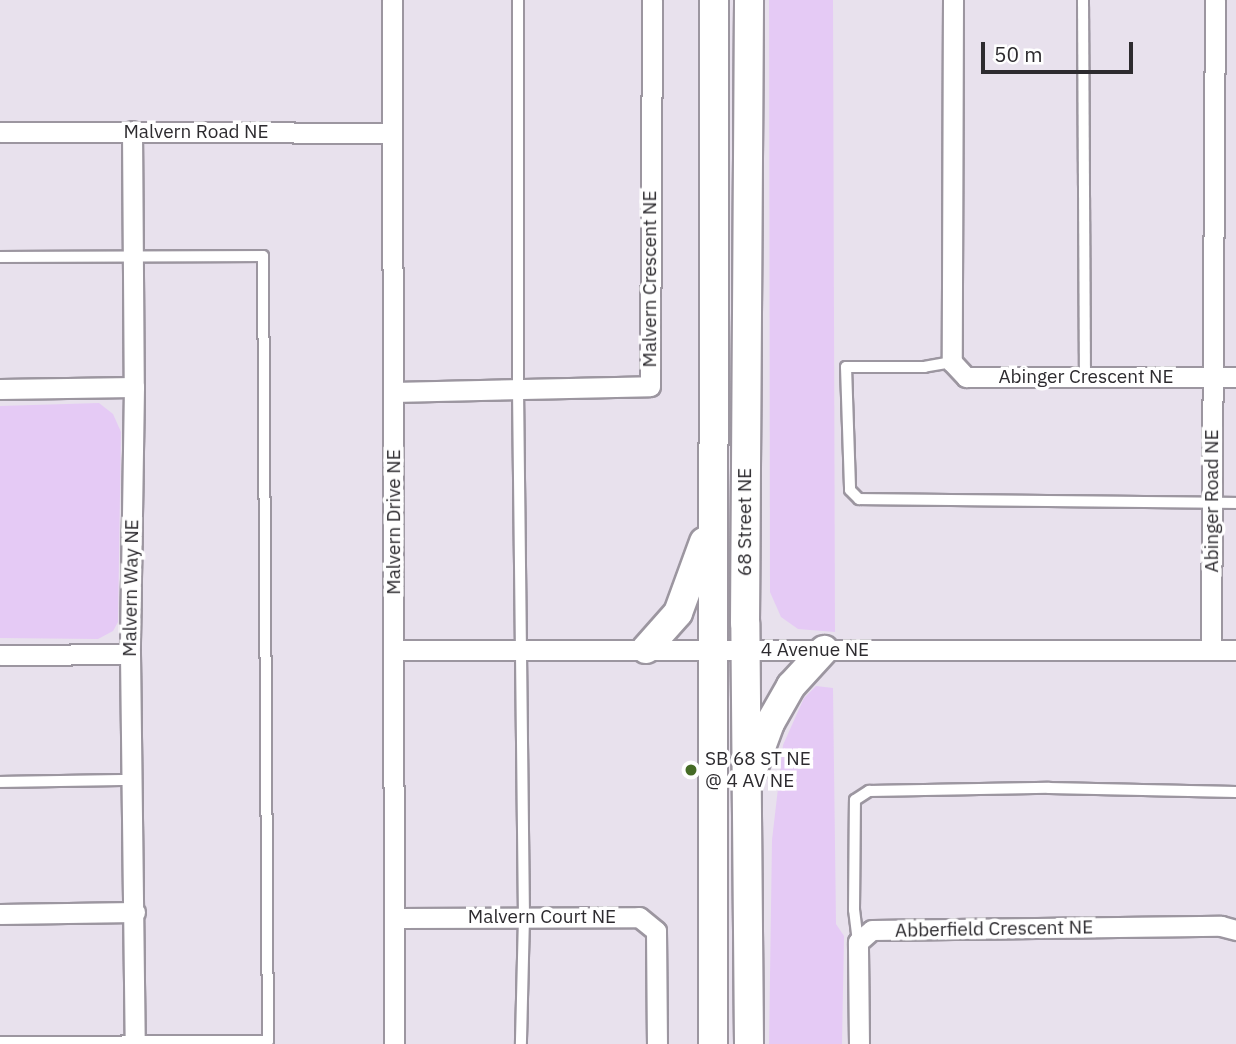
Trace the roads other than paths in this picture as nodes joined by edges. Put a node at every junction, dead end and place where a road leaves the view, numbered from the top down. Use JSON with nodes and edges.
{"nodes":[{"id":1,"x":392,"y":0,"type":"edge"},
{"id":2,"x":518,"y":0,"type":"edge"},
{"id":3,"x":652,"y":0,"type":"edge"},
{"id":4,"x":714,"y":0,"type":"edge"},
{"id":5,"x":749,"y":0,"type":"edge"},
{"id":6,"x":953,"y":0,"type":"edge"},
{"id":7,"x":1083,"y":0,"type":"edge"},
{"id":8,"x":1215,"y":0,"type":"edge"},
{"id":9,"x":132,"y":131,"type":"junction"},
{"id":10,"x":0,"y":132,"type":"edge"},
{"id":11,"x":391,"y":133,"type":"junction"},
{"id":12,"x":133,"y":256,"type":"junction"},
{"id":13,"x":0,"y":257,"type":"edge"},
{"id":14,"x":952,"y":362,"type":"junction"},
{"id":15,"x":1085,"y":376,"type":"junction"},
{"id":16,"x":1213,"y":376,"type":"junction"},
{"id":17,"x":1236,"y":377,"type":"edge"},
{"id":18,"x":134,"y":387,"type":"junction"},
{"id":19,"x":0,"y":389,"type":"edge"},
{"id":20,"x":518,"y":389,"type":"junction"},
{"id":21,"x":393,"y":392,"type":"junction"},
{"id":22,"x":1211,"y":502,"type":"junction"},
{"id":23,"x":1236,"y":503,"type":"edge"},
{"id":24,"x":711,"y":523,"type":"junction"},
{"id":25,"x":1211,"y":648,"type":"junction"},
{"id":26,"x":646,"y":649,"type":"junction"},
{"id":27,"x":712,"y":649,"type":"junction"},
{"id":28,"x":394,"y":650,"type":"junction"},
{"id":29,"x":520,"y":650,"type":"junction"},
{"id":30,"x":746,"y":650,"type":"junction"},
{"id":31,"x":824,"y":650,"type":"junction"},
{"id":32,"x":1236,"y":650,"type":"edge"},
{"id":33,"x":130,"y":654,"type":"junction"},
{"id":34,"x":0,"y":655,"type":"edge"},
{"id":35,"x":133,"y":780,"type":"junction"},
{"id":36,"x":0,"y":782,"type":"edge"},
{"id":37,"x":745,"y":791,"type":"junction"},
{"id":38,"x":1236,"y":792,"type":"edge"},
{"id":39,"x":135,"y":912,"type":"junction"},
{"id":40,"x":0,"y":914,"type":"edge"},
{"id":41,"x":523,"y":917,"type":"junction"},
{"id":42,"x":395,"y":918,"type":"junction"},
{"id":43,"x":1236,"y":930,"type":"edge"},
{"id":44,"x":858,"y":942,"type":"junction"},
{"id":45,"x":0,"y":1042,"type":"edge"},
{"id":46,"x":135,"y":1043,"type":"edge"},
{"id":47,"x":394,"y":1044,"type":"edge"},
{"id":48,"x":521,"y":1044,"type":"edge"},
{"id":49,"x":657,"y":1044,"type":"edge"},
{"id":50,"x":713,"y":1044,"type":"edge"},
{"id":51,"x":748,"y":1044,"type":"edge"},
{"id":52,"x":859,"y":1044,"type":"edge"}],
"edges":[{"from":1,"to":11,"type":"street","name":"Malvern Drive NE"},
{"from":2,"to":20,"type":"lane"},
{"from":3,"to":20,"type":"street","name":"Malvern Crescent NE"},
{"from":4,"to":24,"type":"main road","name":"68 Street NE"},
{"from":5,"to":30,"type":"main road","name":"68 Street NE"},
{"from":6,"to":14,"type":"street"},
{"from":7,"to":15,"type":"lane"},
{"from":8,"to":16,"type":"street"},
{"from":9,"to":10,"type":"street","name":"Malvern Road NE"},
{"from":9,"to":11,"type":"street","name":"Malvern Road NE"},
{"from":9,"to":12,"type":"street","name":"Malvern Way NE"},
{"from":11,"to":21,"type":"street","name":"Malvern Drive NE"},
{"from":12,"to":13,"type":"lane"},
{"from":12,"to":18,"type":"street","name":"Malvern Way NE"},
{"from":12,"to":46,"type":"lane"},
{"from":14,"to":15,"type":"street","name":"Abinger Crescent NE"},
{"from":14,"to":22,"type":"lane"},
{"from":15,"to":16,"type":"street","name":"Abinger Crescent NE"},
{"from":16,"to":17,"type":"street"},
{"from":16,"to":22,"type":"street","name":"Abinger Road NE"},
{"from":18,"to":19,"type":"street"},
{"from":18,"to":33,"type":"street","name":"Malvern Way NE"},
{"from":20,"to":21,"type":"street","name":"Malvern Crescent NE"},
{"from":20,"to":29,"type":"lane"},
{"from":21,"to":28,"type":"street","name":"Malvern Drive NE"},
{"from":22,"to":23,"type":"lane"},
{"from":22,"to":25,"type":"street","name":"Abinger Road NE"},
{"from":24,"to":26,"type":"main road"},
{"from":24,"to":27,"type":"main road","name":"68 Street NE"},
{"from":25,"to":31,"type":"street","name":"4 Avenue NE"},
{"from":25,"to":32,"type":"street","name":"4 Avenue NE"},
{"from":26,"to":27,"type":"street","name":"4 Avenue NE"},
{"from":26,"to":29,"type":"street","name":"4 Avenue NE"},
{"from":27,"to":30,"type":"street","name":"4 Avenue NE"},
{"from":27,"to":50,"type":"main road","name":"68 Street NE"},
{"from":28,"to":29,"type":"street","name":"4 Avenue NE"},
{"from":28,"to":42,"type":"street","name":"Malvern Drive NE"},
{"from":29,"to":41,"type":"lane"},
{"from":30,"to":31,"type":"street","name":"4 Avenue NE"},
{"from":30,"to":37,"type":"main road","name":"68 Street NE"},
{"from":31,"to":37,"type":"main road"},
{"from":33,"to":34,"type":"street"},
{"from":33,"to":35,"type":"street","name":"Malvern Way NE"},
{"from":35,"to":36,"type":"lane"},
{"from":35,"to":39,"type":"street","name":"Malvern Way NE"},
{"from":37,"to":51,"type":"main road","name":"68 Street NE"},
{"from":38,"to":44,"type":"lane"},
{"from":39,"to":40,"type":"street"},
{"from":39,"to":46,"type":"street","name":"Malvern Way NE"},
{"from":41,"to":42,"type":"street","name":"Malvern Court NE"},
{"from":41,"to":48,"type":"lane"},
{"from":41,"to":49,"type":"street","name":"Malvern Court NE"},
{"from":42,"to":47,"type":"street","name":"Malvern Drive NE"},
{"from":43,"to":44,"type":"street","name":"Abberfield Crescent NE"},
{"from":44,"to":52,"type":"street"},
{"from":45,"to":46,"type":"lane"}]}
